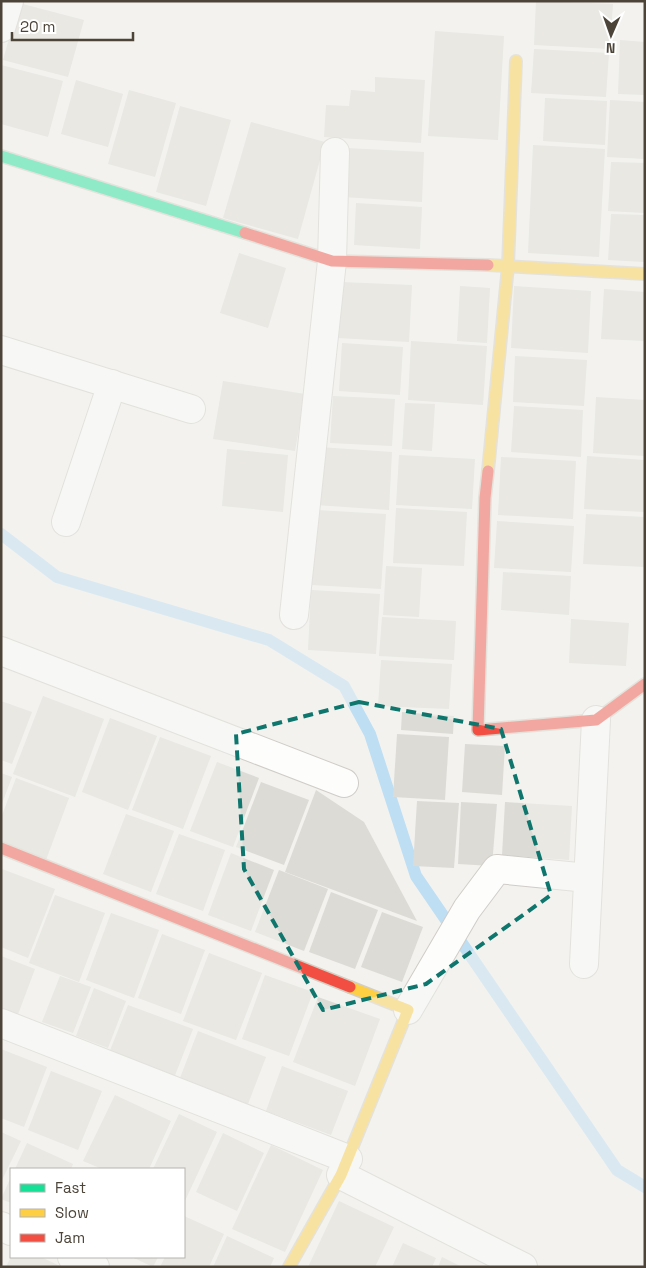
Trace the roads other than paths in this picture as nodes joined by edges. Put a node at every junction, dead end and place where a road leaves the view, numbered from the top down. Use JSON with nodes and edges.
{"nodes":[{"id":1,"x":9,"y":1,"type":"edge"},
{"id":2,"x":1,"y":28,"type":"edge"},
{"id":3,"x":516,"y":61,"type":"dead end"},
{"id":4,"x":335,"y":152,"type":"dead end"},
{"id":5,"x":1,"y":156,"type":"edge"},
{"id":6,"x":332,"y":261,"type":"junction"},
{"id":7,"x":508,"y":266,"type":"junction"},
{"id":8,"x":645,"y":274,"type":"edge"},
{"id":9,"x":1,"y":350,"type":"edge"},
{"id":10,"x":112,"y":384,"type":"junction"},
{"id":11,"x":191,"y":409,"type":"dead end"},
{"id":12,"x":66,"y":522,"type":"dead end"},
{"id":13,"x":294,"y":615,"type":"dead end"},
{"id":14,"x":1,"y":651,"type":"edge"},
{"id":15,"x":644,"y":679,"type":"edge"},
{"id":16,"x":596,"y":720,"type":"junction"},
{"id":17,"x":344,"y":783,"type":"dead end"},
{"id":18,"x":1,"y":848,"type":"edge"},
{"id":19,"x":588,"y":878,"type":"junction"},
{"id":20,"x":584,"y":964,"type":"dead end"},
{"id":21,"x":408,"y":1010,"type":"junction"},
{"id":22,"x":1,"y":1023,"type":"edge"},
{"id":23,"x":344,"y":1167,"type":"junction"},
{"id":24,"x":74,"y":1258,"type":"edge"},
{"id":25,"x":95,"y":1267,"type":"edge"},
{"id":26,"x":289,"y":1267,"type":"edge"},
{"id":27,"x":524,"y":1267,"type":"edge"}],
"edges":[{"from":1,"to":2,"type":"street"},
{"from":3,"to":7,"type":"street"},
{"from":4,"to":6,"type":"street"},
{"from":5,"to":6,"type":"street"},
{"from":6,"to":7,"type":"street"},
{"from":6,"to":13,"type":"street"},
{"from":7,"to":8,"type":"street"},
{"from":7,"to":16,"type":"street"},
{"from":9,"to":10,"type":"street"},
{"from":10,"to":11,"type":"street"},
{"from":10,"to":12,"type":"street"},
{"from":14,"to":17,"type":"street"},
{"from":15,"to":16,"type":"street"},
{"from":16,"to":19,"type":"street"},
{"from":18,"to":21,"type":"street"},
{"from":19,"to":20,"type":"street"},
{"from":19,"to":21,"type":"street"},
{"from":21,"to":23,"type":"street"},
{"from":22,"to":23,"type":"street"},
{"from":23,"to":26,"type":"street"},
{"from":23,"to":27,"type":"street"},
{"from":24,"to":25,"type":"street"}]}
